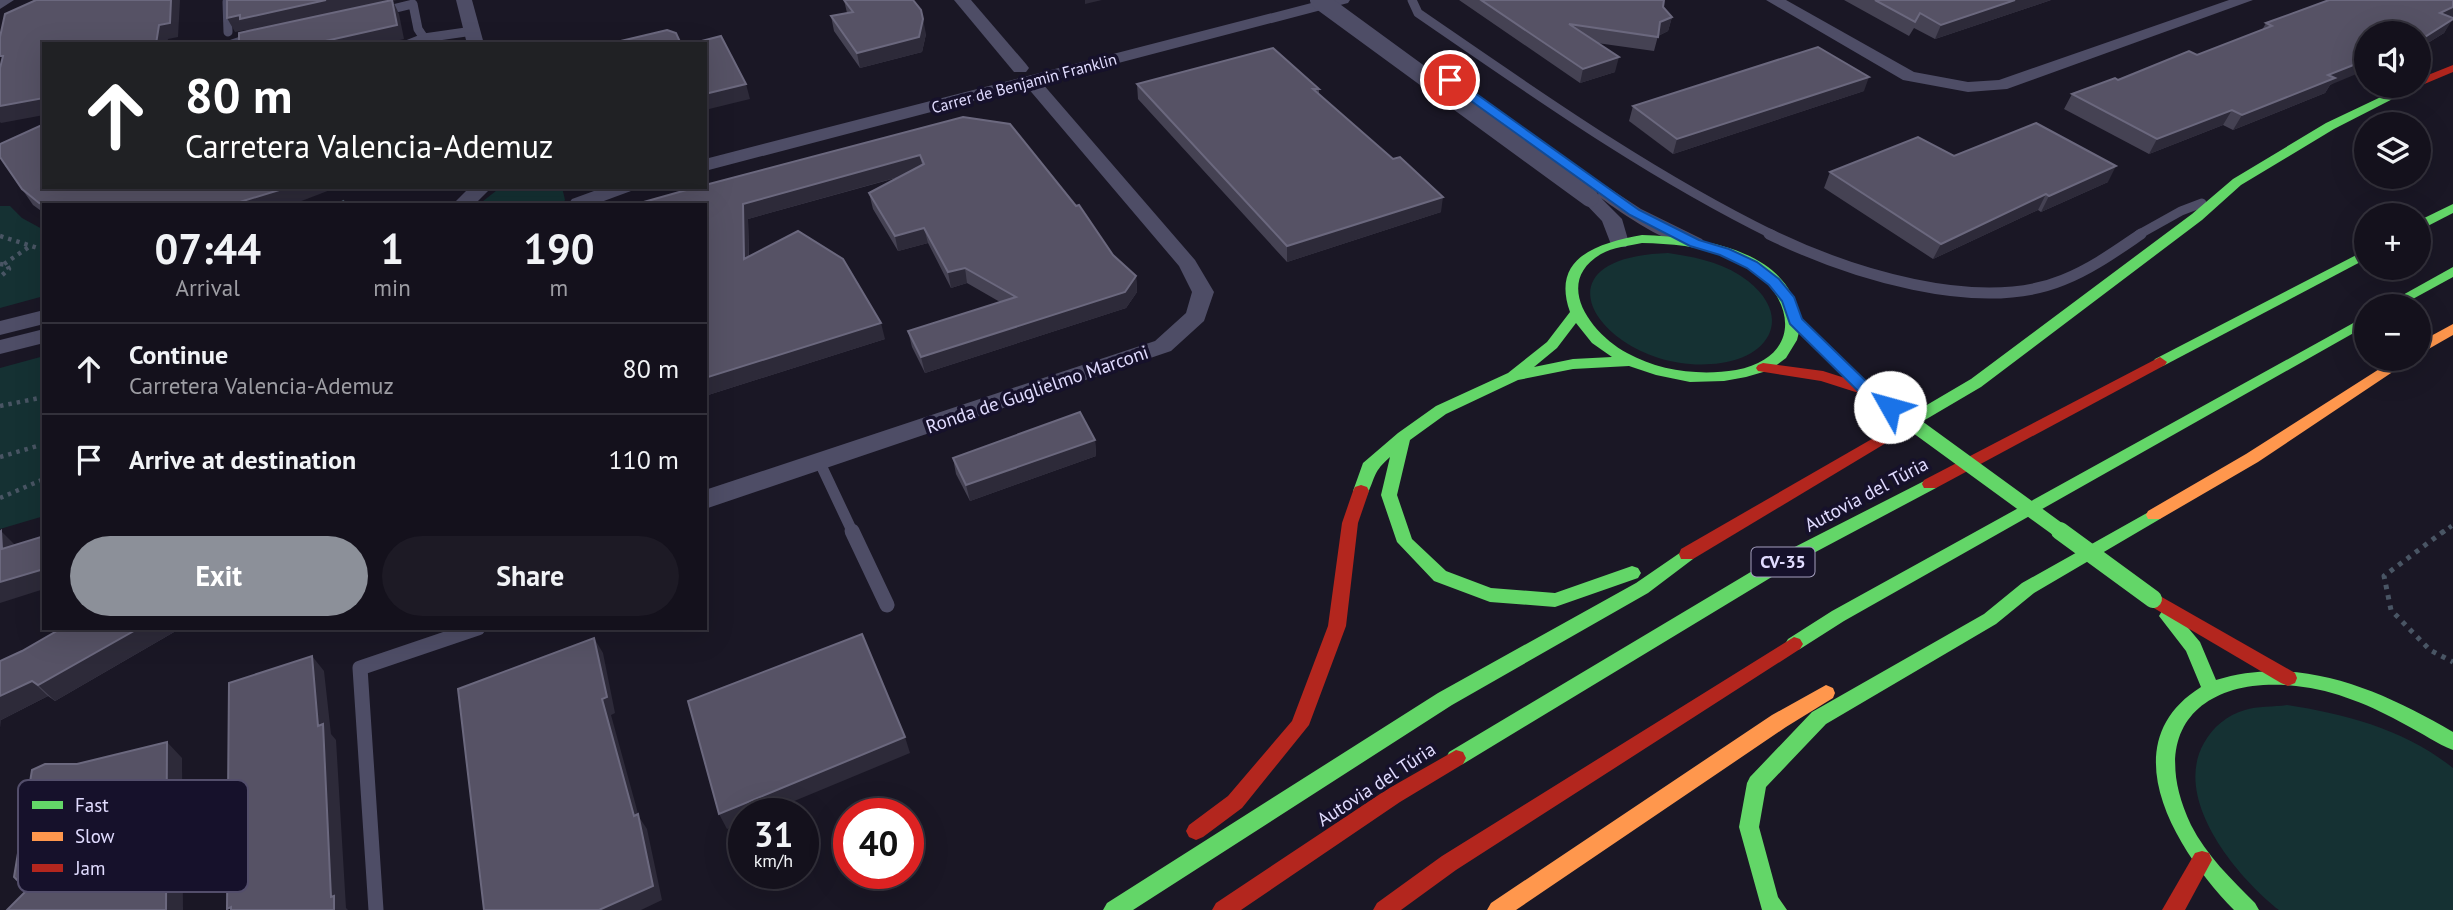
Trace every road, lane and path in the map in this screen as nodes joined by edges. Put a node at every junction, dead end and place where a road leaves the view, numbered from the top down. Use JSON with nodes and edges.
{"nodes":[{"id":1,"x":6,"y":0,"type":"edge"},
{"id":2,"x":232,"y":0,"type":"edge"},
{"id":3,"x":464,"y":0,"type":"edge"},
{"id":4,"x":962,"y":0,"type":"edge"},
{"id":5,"x":1286,"y":0,"type":"edge"},
{"id":6,"x":1319,"y":0,"type":"edge"},
{"id":7,"x":1341,"y":0,"type":"edge"},
{"id":8,"x":1412,"y":0,"type":"edge"},
{"id":9,"x":1774,"y":0,"type":"edge"},
{"id":10,"x":2245,"y":0,"type":"edge"},
{"id":11,"x":0,"y":4,"type":"edge"},
{"id":12,"x":365,"y":15,"type":"edge"},
{"id":13,"x":228,"y":32,"type":"edge"},
{"id":14,"x":262,"y":35,"type":"edge"},
{"id":15,"x":474,"y":37,"type":"edge"},
{"id":16,"x":424,"y":38,"type":"junction"},
{"id":17,"x":239,"y":42,"type":"edge"},
{"id":18,"x":415,"y":42,"type":"edge"},
{"id":19,"x":2453,"y":68,"type":"edge"},
{"id":20,"x":1026,"y":74,"type":"junction"},
{"id":21,"x":2431,"y":77,"type":"edge"},
{"id":22,"x":2389,"y":98,"type":"edge"},
{"id":23,"x":707,"y":148,"type":"edge"},
{"id":24,"x":707,"y":164,"type":"edge"},
{"id":25,"x":480,"y":189,"type":"edge"},
{"id":26,"x":616,"y":189,"type":"edge"},
{"id":27,"x":1598,"y":195,"type":"junction"},
{"id":28,"x":579,"y":198,"type":"edge"},
{"id":29,"x":345,"y":201,"type":"dead end"},
{"id":30,"x":2210,"y":201,"type":"junction"},
{"id":31,"x":341,"y":203,"type":"edge"},
{"id":32,"x":462,"y":203,"type":"edge"},
{"id":33,"x":2453,"y":208,"type":"edge"},
{"id":34,"x":2431,"y":220,"type":"edge"},
{"id":35,"x":0,"y":236,"type":"edge"},
{"id":36,"x":1619,"y":243,"type":"junction"},
{"id":37,"x":1695,"y":243,"type":"junction"},
{"id":38,"x":29,"y":247,"type":"junction"},
{"id":39,"x":42,"y":250,"type":"edge"},
{"id":40,"x":2354,"y":260,"type":"edge"},
{"id":41,"x":2,"y":264,"type":"edge"},
{"id":42,"x":2453,"y":271,"type":"edge"},
{"id":43,"x":0,"y":277,"type":"edge"},
{"id":44,"x":2412,"y":294,"type":"edge"},
{"id":45,"x":1575,"y":315,"type":"junction"},
{"id":46,"x":42,"y":318,"type":"edge"},
{"id":47,"x":1796,"y":321,"type":"junction"},
{"id":48,"x":2354,"y":327,"type":"edge"},
{"id":49,"x":0,"y":328,"type":"edge"},
{"id":50,"x":2453,"y":329,"type":"edge"},
{"id":51,"x":42,"y":336,"type":"edge"},
{"id":52,"x":2431,"y":342,"type":"edge"},
{"id":53,"x":0,"y":347,"type":"edge"},
{"id":54,"x":1630,"y":361,"type":"junction"},
{"id":55,"x":1763,"y":368,"type":"junction"},
{"id":56,"x":2386,"y":371,"type":"edge"},
{"id":57,"x":1514,"y":376,"type":"junction"},
{"id":58,"x":1868,"y":391,"type":"junction"},
{"id":59,"x":42,"y":397,"type":"edge"},
{"id":60,"x":0,"y":406,"type":"edge"},
{"id":61,"x":1403,"y":437,"type":"junction"},
{"id":62,"x":42,"y":445,"type":"edge"},
{"id":63,"x":0,"y":457,"type":"edge"},
{"id":64,"x":820,"y":463,"type":"junction"},
{"id":65,"x":42,"y":480,"type":"edge"},
{"id":66,"x":0,"y":498,"type":"edge"},
{"id":67,"x":707,"y":499,"type":"edge"},
{"id":68,"x":2453,"y":525,"type":"edge"},
{"id":69,"x":1692,"y":551,"type":"junction"},
{"id":70,"x":2028,"y":588,"type":"junction"},
{"id":71,"x":2153,"y":599,"type":"junction"},
{"id":72,"x":1985,"y":603,"type":"dead end"},
{"id":73,"x":887,"y":606,"type":"dead end"},
{"id":74,"x":472,"y":630,"type":"edge"},
{"id":75,"x":2453,"y":662,"type":"edge"},
{"id":76,"x":2288,"y":678,"type":"junction"},
{"id":77,"x":1836,"y":687,"type":"dead end"},
{"id":78,"x":2210,"y":687,"type":"junction"},
{"id":79,"x":2453,"y":742,"type":"edge"},
{"id":80,"x":1180,"y":843,"type":"dead end"},
{"id":81,"x":2203,"y":860,"type":"junction"},
{"id":82,"x":1124,"y":883,"type":"dead end"},
{"id":83,"x":376,"y":910,"type":"edge"},
{"id":84,"x":1098,"y":910,"type":"edge"},
{"id":85,"x":1114,"y":910,"type":"edge"},
{"id":86,"x":1223,"y":910,"type":"edge"},
{"id":87,"x":1384,"y":910,"type":"edge"},
{"id":88,"x":1498,"y":910,"type":"edge"},
{"id":89,"x":1776,"y":910,"type":"edge"},
{"id":90,"x":2173,"y":910,"type":"edge"},
{"id":91,"x":2248,"y":910,"type":"edge"}],
"edges":[{"from":1,"to":11,"type":"street"},
{"from":2,"to":13,"type":"lane"},
{"from":3,"to":15,"type":"street"},
{"from":4,"to":20,"type":"street","name":"Ronda de Guglielmo Marconi"},
{"from":5,"to":20,"type":"street","name":"Carrer de Benjamin Franklin"},
{"from":6,"to":27,"type":"street","bridge":true},
{"from":7,"to":20,"type":"street","name":"Carrer de Benjamin Franklin"},
{"from":7,"to":27,"type":"street"},
{"from":8,"to":30,"type":"lane"},
{"from":9,"to":10,"type":"street"},
{"from":12,"to":16,"type":"lane"},
{"from":14,"to":17,"type":"lane"},
{"from":15,"to":16,"type":"lane"},
{"from":16,"to":18,"type":"lane"},
{"from":19,"to":21,"type":"main road"},
{"from":20,"to":23,"type":"street","name":"Carrer de Benjamin Franklin"},
{"from":20,"to":24,"type":"street","name":"Carrer de Benjamin Franklin"},
{"from":20,"to":64,"type":"street","name":"Ronda de Guglielmo Marconi"},
{"from":22,"to":30,"type":"main road"},
{"from":25,"to":32,"type":"street"},
{"from":26,"to":28,"type":"street"},
{"from":27,"to":36,"type":"street"},
{"from":27,"to":37,"type":"street"},
{"from":29,"to":31,"type":"path"},
{"from":30,"to":69,"type":"main road"},
{"from":33,"to":34,"type":"main road"},
{"from":35,"to":38,"type":"path"},
{"from":36,"to":37,"type":"main road"},
{"from":36,"to":45,"type":"main road"},
{"from":37,"to":47,"type":"main road"},
{"from":38,"to":39,"type":"path"},
{"from":38,"to":41,"type":"path"},
{"from":40,"to":86,"type":"main road","name":"Autovia del Túria","number":"CV-35"},
{"from":41,"to":43,"type":"path"},
{"from":42,"to":44,"type":"main road"},
{"from":45,"to":54,"type":"main road"},
{"from":45,"to":57,"type":"main road"},
{"from":46,"to":49,"type":"street"},
{"from":47,"to":55,"type":"main road"},
{"from":47,"to":58,"type":"main road"},
{"from":48,"to":87,"type":"main road"},
{"from":50,"to":52,"type":"main road"},
{"from":51,"to":53,"type":"street"},
{"from":54,"to":55,"type":"main road"},
{"from":54,"to":57,"type":"main road"},
{"from":55,"to":58,"type":"main road"},
{"from":56,"to":70,"type":"main road"},
{"from":57,"to":61,"type":"main road"},
{"from":58,"to":71,"type":"main road","bridge":true},
{"from":59,"to":60,"type":"path"},
{"from":61,"to":69,"type":"main road"},
{"from":61,"to":80,"type":"main road"},
{"from":62,"to":63,"type":"path"},
{"from":64,"to":67,"type":"street","name":"Ronda de Guglielmo Marconi"},
{"from":64,"to":73,"type":"lane"},
{"from":65,"to":66,"type":"path"},
{"from":68,"to":75,"type":"path"},
{"from":69,"to":85,"type":"main road"},
{"from":70,"to":72,"type":"main road"},
{"from":70,"to":89,"type":"main road"},
{"from":71,"to":76,"type":"main road"},
{"from":71,"to":78,"type":"main road"},
{"from":74,"to":83,"type":"lane"},
{"from":76,"to":78,"type":"main road"},
{"from":76,"to":79,"type":"main road"},
{"from":77,"to":88,"type":"main road"},
{"from":78,"to":81,"type":"main road"},
{"from":81,"to":90,"type":"main road"},
{"from":81,"to":91,"type":"main road"},
{"from":82,"to":84,"type":"main road"}]}
